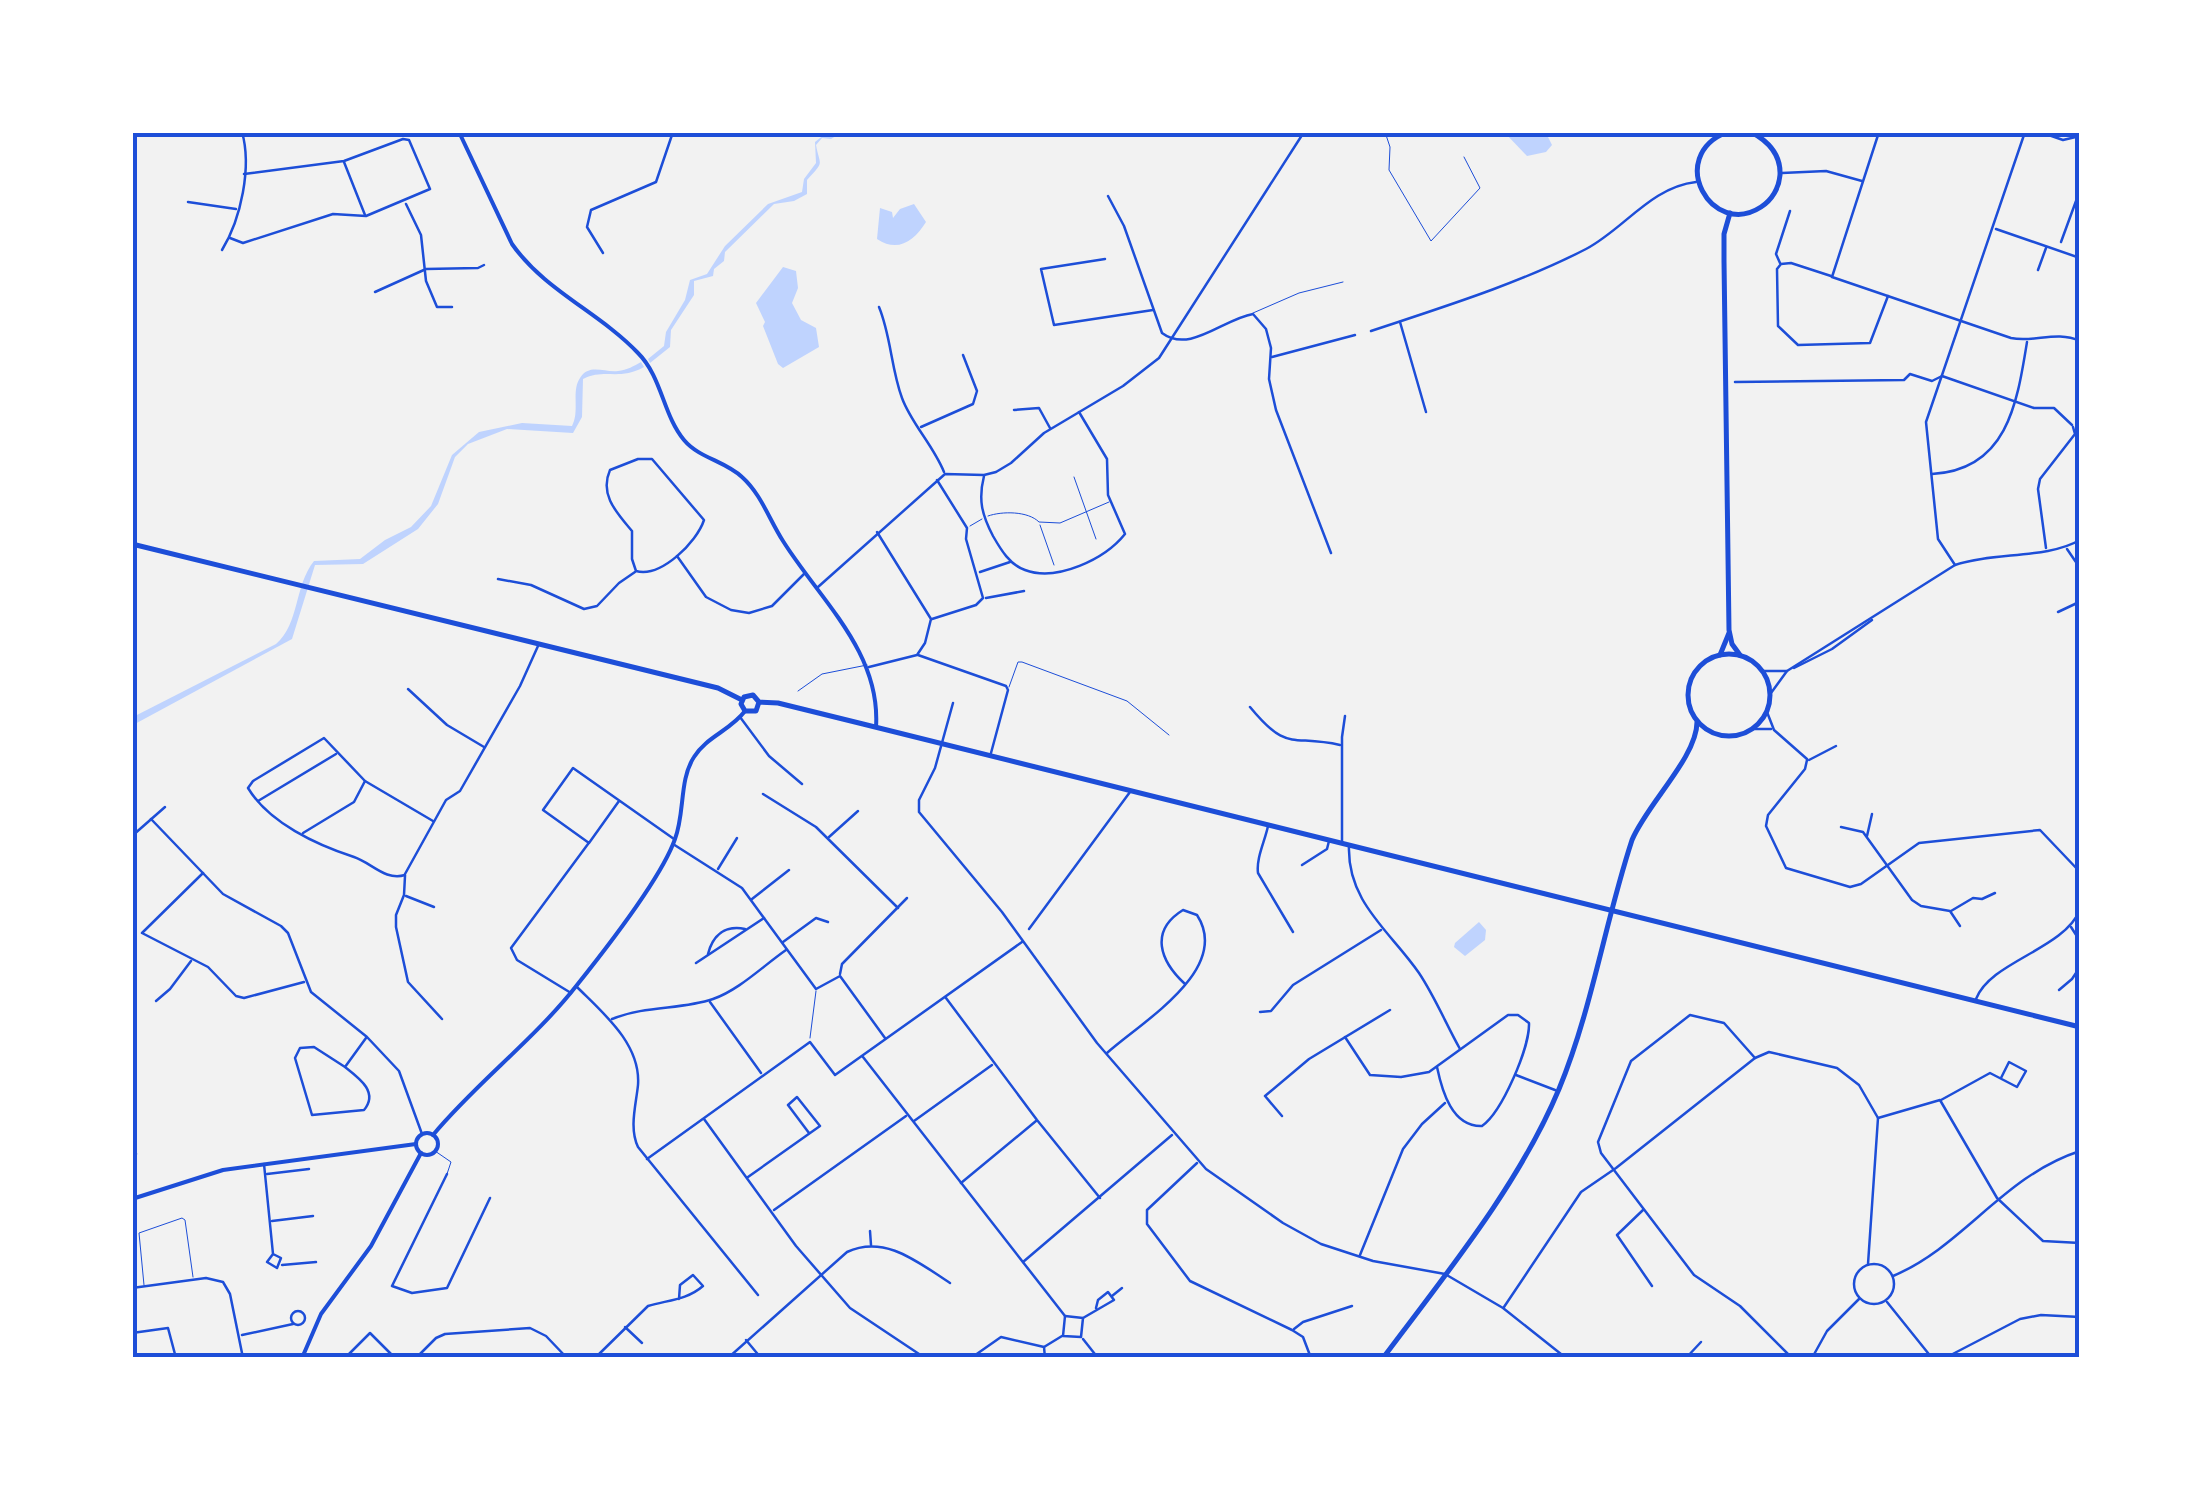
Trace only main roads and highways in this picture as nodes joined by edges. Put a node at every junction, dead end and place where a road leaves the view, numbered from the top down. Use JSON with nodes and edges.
{"nodes":[{"id":1,"x":1727,"y":132,"type":"edge"},
{"id":2,"x":1752,"y":133,"type":"edge"},
{"id":3,"x":1712,"y":136,"type":"edge"},
{"id":4,"x":1730,"y":213,"type":"junction"},
{"id":5,"x":132,"y":544,"type":"edge"},
{"id":6,"x":1730,"y":630,"type":"junction"},
{"id":7,"x":1720,"y":655,"type":"junction"},
{"id":8,"x":1740,"y":655,"type":"junction"},
{"id":9,"x":742,"y":700,"type":"junction"},
{"id":10,"x":759,"y":702,"type":"junction"},
{"id":11,"x":1697,"y":722,"type":"junction"},
{"id":12,"x":1716,"y":734,"type":"junction"},
{"id":13,"x":1694,"y":744,"type":"junction"},
{"id":14,"x":1612,"y":910,"type":"junction"},
{"id":15,"x":2080,"y":1027,"type":"edge"},
{"id":16,"x":1383,"y":1358,"type":"edge"}],
"edges":[{"from":1,"to":3,"type":"main road"},
{"from":2,"to":4,"type":"main road"},
{"from":3,"to":4,"type":"main road"},
{"from":4,"to":6,"type":"main road"},
{"from":5,"to":9,"type":"main road"},
{"from":6,"to":7,"type":"main road"},
{"from":6,"to":8,"type":"main road"},
{"from":7,"to":8,"type":"main road"},
{"from":7,"to":11,"type":"main road"},
{"from":8,"to":12,"type":"main road"},
{"from":9,"to":10,"type":"main road"},
{"from":9,"to":10,"type":"main road"},
{"from":10,"to":14,"type":"main road"},
{"from":11,"to":12,"type":"main road"},
{"from":11,"to":13,"type":"main road"},
{"from":12,"to":13,"type":"main road"},
{"from":13,"to":14,"type":"main road"},
{"from":14,"to":15,"type":"main road"},
{"from":14,"to":16,"type":"main road"}]}
